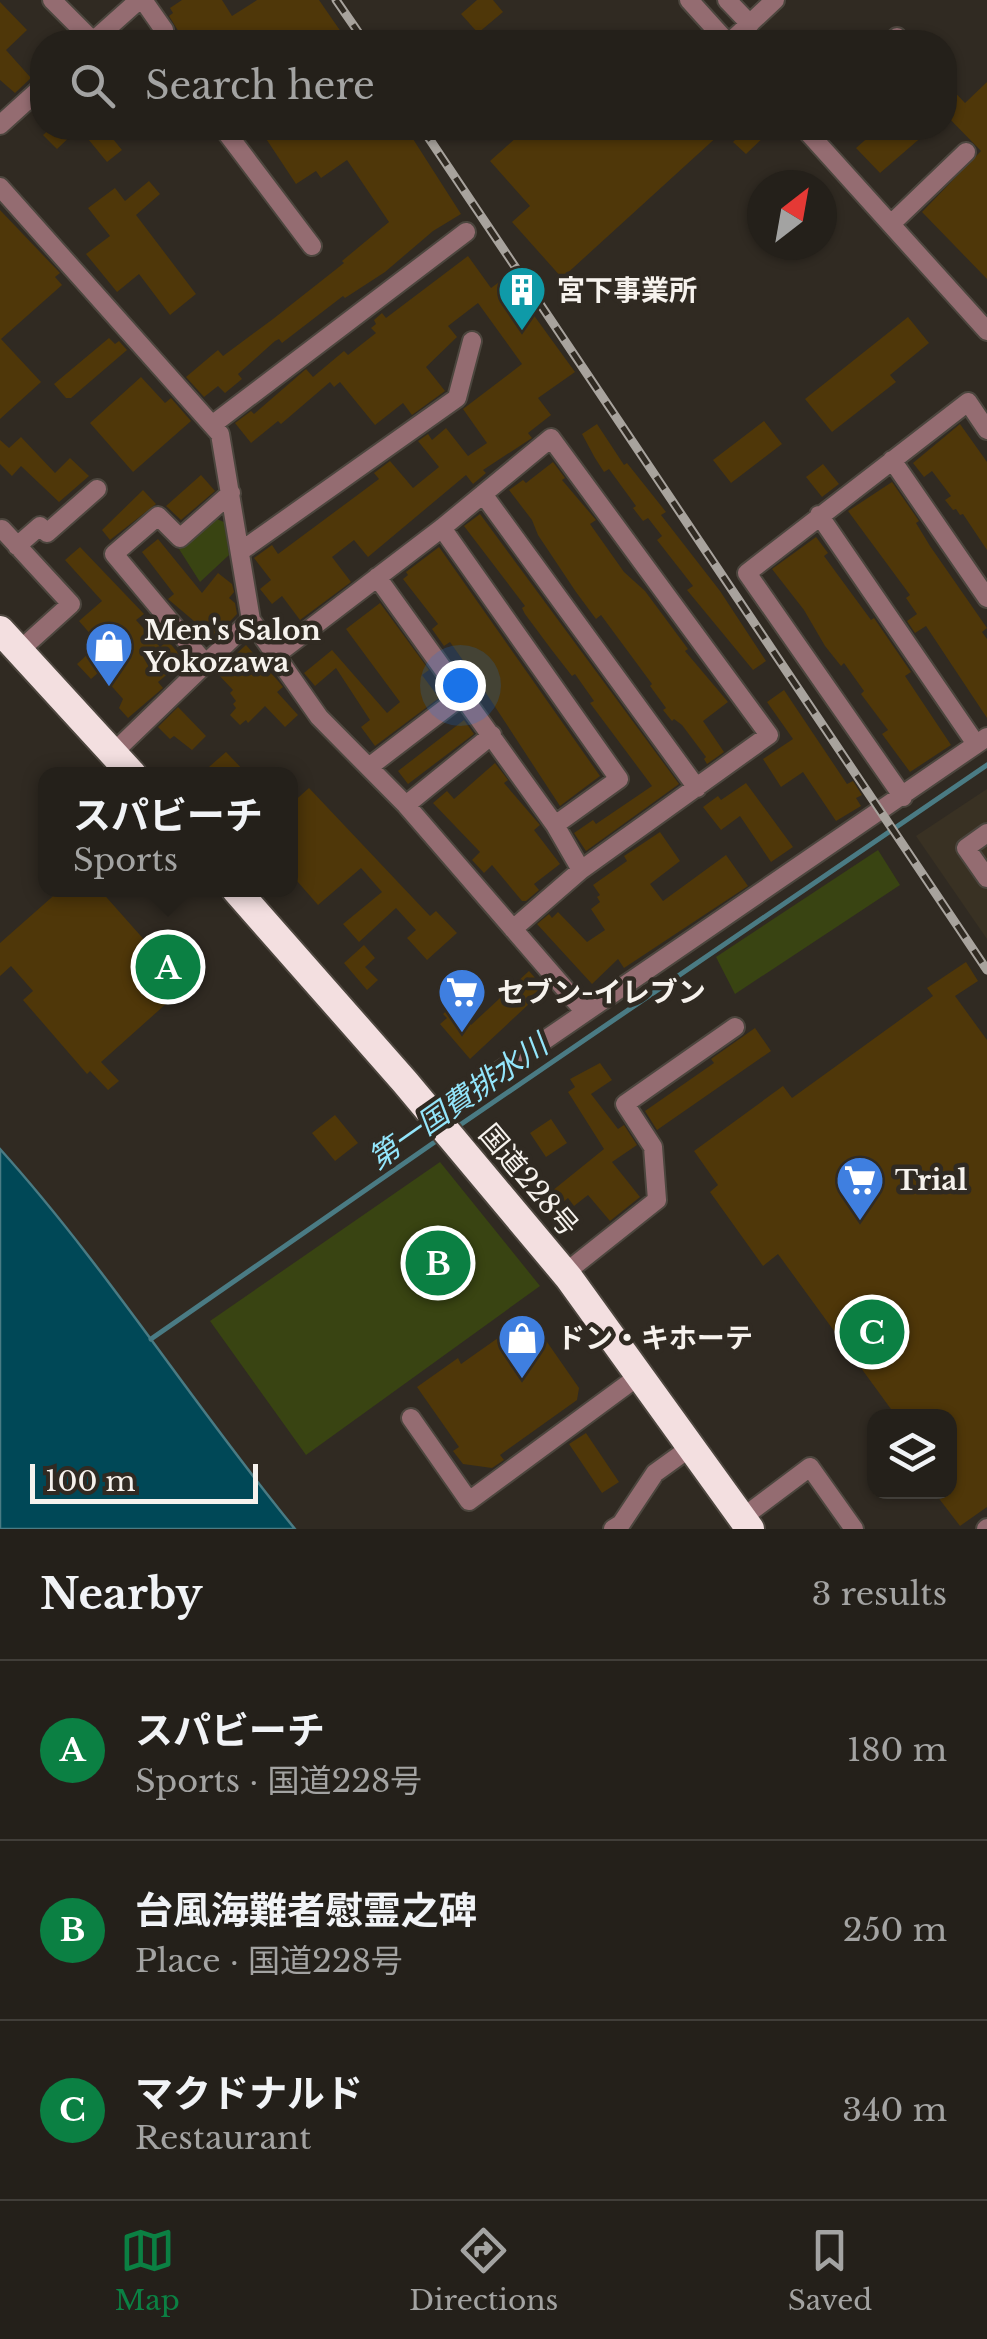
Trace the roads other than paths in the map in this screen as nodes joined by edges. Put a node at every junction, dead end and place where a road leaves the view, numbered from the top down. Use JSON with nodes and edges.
{"nodes":[{"id":1,"x":52,"y":0,"type":"edge"},
{"id":2,"x":141,"y":0,"type":"edge"},
{"id":3,"x":689,"y":0,"type":"edge"},
{"id":4,"x":727,"y":0,"type":"edge"},
{"id":5,"x":776,"y":0,"type":"edge"},
{"id":6,"x":750,"y":24,"type":"junction"},
{"id":7,"x":81,"y":30,"type":"edge"},
{"id":8,"x":107,"y":30,"type":"edge"},
{"id":9,"x":164,"y":30,"type":"edge"},
{"id":10,"x":718,"y":30,"type":"edge"},
{"id":11,"x":743,"y":30,"type":"edge"},
{"id":12,"x":30,"y":98,"type":"edge"},
{"id":13,"x":0,"y":124,"type":"edge"},
{"id":14,"x":232,"y":140,"type":"edge"},
{"id":15,"x":816,"y":140,"type":"edge"},
{"id":16,"x":966,"y":152,"type":"dead end"},
{"id":17,"x":0,"y":187,"type":"edge"},
{"id":18,"x":891,"y":224,"type":"junction"},
{"id":19,"x":466,"y":232,"type":"dead end"},
{"id":20,"x":312,"y":246,"type":"dead end"},
{"id":21,"x":987,"y":331,"type":"edge"},
{"id":22,"x":472,"y":341,"type":"dead end"},
{"id":23,"x":212,"y":424,"type":"junction"},
{"id":24,"x":987,"y":430,"type":"edge"},
{"id":25,"x":892,"y":460,"type":"junction"},
{"id":26,"x":96,"y":489,"type":"dead end"},
{"id":27,"x":231,"y":493,"type":"junction"},
{"id":28,"x":483,"y":494,"type":"junction"},
{"id":29,"x":819,"y":515,"type":"junction"},
{"id":30,"x":442,"y":528,"type":"junction"},
{"id":31,"x":0,"y":531,"type":"edge"},
{"id":32,"x":17,"y":546,"type":"junction"},
{"id":33,"x":241,"y":551,"type":"junction"},
{"id":34,"x":378,"y":577,"type":"junction"},
{"id":35,"x":987,"y":598,"type":"edge"},
{"id":36,"x":251,"y":620,"type":"junction"},
{"id":37,"x":10,"y":640,"type":"edge"},
{"id":38,"x":277,"y":654,"type":"junction"},
{"id":39,"x":205,"y":663,"type":"junction"},
{"id":40,"x":463,"y":695,"type":"junction"},
{"id":41,"x":492,"y":735,"type":"junction"},
{"id":42,"x":982,"y":740,"type":"edge"},
{"id":43,"x":113,"y":753,"type":"junction"},
{"id":44,"x":368,"y":766,"type":"junction"},
{"id":45,"x":126,"y":767,"type":"edge"},
{"id":46,"x":697,"y":788,"type":"junction"},
{"id":47,"x":902,"y":796,"type":"junction"},
{"id":48,"x":406,"y":805,"type":"junction"},
{"id":49,"x":555,"y":825,"type":"junction"},
{"id":50,"x":987,"y":834,"type":"edge"},
{"id":51,"x":581,"y":870,"type":"junction"},
{"id":52,"x":987,"y":878,"type":"edge"},
{"id":53,"x":242,"y":897,"type":"edge"},
{"id":54,"x":513,"y":929,"type":"junction"},
{"id":55,"x":584,"y":1011,"type":"junction"},
{"id":56,"x":734,"y":1027,"type":"dead end"},
{"id":57,"x":437,"y":1120,"type":"junction"},
{"id":58,"x":565,"y":1272,"type":"junction"},
{"id":59,"x":640,"y":1376,"type":"junction"},
{"id":60,"x":411,"y":1418,"type":"dead end"},
{"id":61,"x":691,"y":1448,"type":"junction"},
{"id":62,"x":746,"y":1524,"type":"edge"},
{"id":63,"x":613,"y":1529,"type":"edge"},
{"id":64,"x":854,"y":1529,"type":"edge"}],
"edges":[{"from":1,"to":7,"type":"street"},
{"from":2,"to":8,"type":"street"},
{"from":2,"to":9,"type":"street"},
{"from":3,"to":10,"type":"street"},
{"from":4,"to":6,"type":"street"},
{"from":5,"to":6,"type":"street"},
{"from":6,"to":11,"type":"street"},
{"from":12,"to":13,"type":"street"},
{"from":14,"to":20,"type":"street"},
{"from":15,"to":18,"type":"street"},
{"from":16,"to":18,"type":"street"},
{"from":17,"to":23,"type":"street"},
{"from":18,"to":21,"type":"street"},
{"from":19,"to":23,"type":"street"},
{"from":22,"to":33,"type":"street"},
{"from":23,"to":27,"type":"street"},
{"from":24,"to":25,"type":"street"},
{"from":25,"to":29,"type":"street"},
{"from":25,"to":35,"type":"street"},
{"from":26,"to":32,"type":"street"},
{"from":27,"to":33,"type":"street"},
{"from":27,"to":39,"type":"street"},
{"from":28,"to":30,"type":"street"},
{"from":28,"to":46,"type":"street"},
{"from":28,"to":46,"type":"street"},
{"from":29,"to":42,"type":"street"},
{"from":29,"to":47,"type":"street"},
{"from":30,"to":34,"type":"street"},
{"from":30,"to":49,"type":"street"},
{"from":31,"to":32,"type":"street"},
{"from":32,"to":37,"type":"street"},
{"from":33,"to":36,"type":"street"},
{"from":34,"to":38,"type":"street"},
{"from":34,"to":40,"type":"street"},
{"from":36,"to":38,"type":"street"},
{"from":36,"to":39,"type":"street"},
{"from":37,"to":43,"type":"highway"},
{"from":38,"to":44,"type":"street"},
{"from":39,"to":43,"type":"street"},
{"from":40,"to":41,"type":"street"},
{"from":40,"to":44,"type":"street"},
{"from":41,"to":48,"type":"street"},
{"from":41,"to":49,"type":"street"},
{"from":42,"to":47,"type":"street"},
{"from":43,"to":45,"type":"highway"},
{"from":44,"to":48,"type":"street"},
{"from":46,"to":51,"type":"street"},
{"from":47,"to":55,"type":"street"},
{"from":48,"to":54,"type":"street"},
{"from":49,"to":51,"type":"street"},
{"from":50,"to":52,"type":"street"},
{"from":51,"to":54,"type":"street"},
{"from":53,"to":57,"type":"highway","name":"国道228号"},
{"from":54,"to":55,"type":"street"},
{"from":55,"to":57,"type":"street"},
{"from":56,"to":58,"type":"street"},
{"from":57,"to":58,"type":"highway","name":"国道228号"},
{"from":58,"to":59,"type":"highway","name":"国道228号"},
{"from":59,"to":60,"type":"street"},
{"from":59,"to":61,"type":"highway","name":"国道228号"},
{"from":61,"to":62,"type":"highway","name":"国道228号"},
{"from":61,"to":63,"type":"street"},
{"from":62,"to":64,"type":"street"}]}
